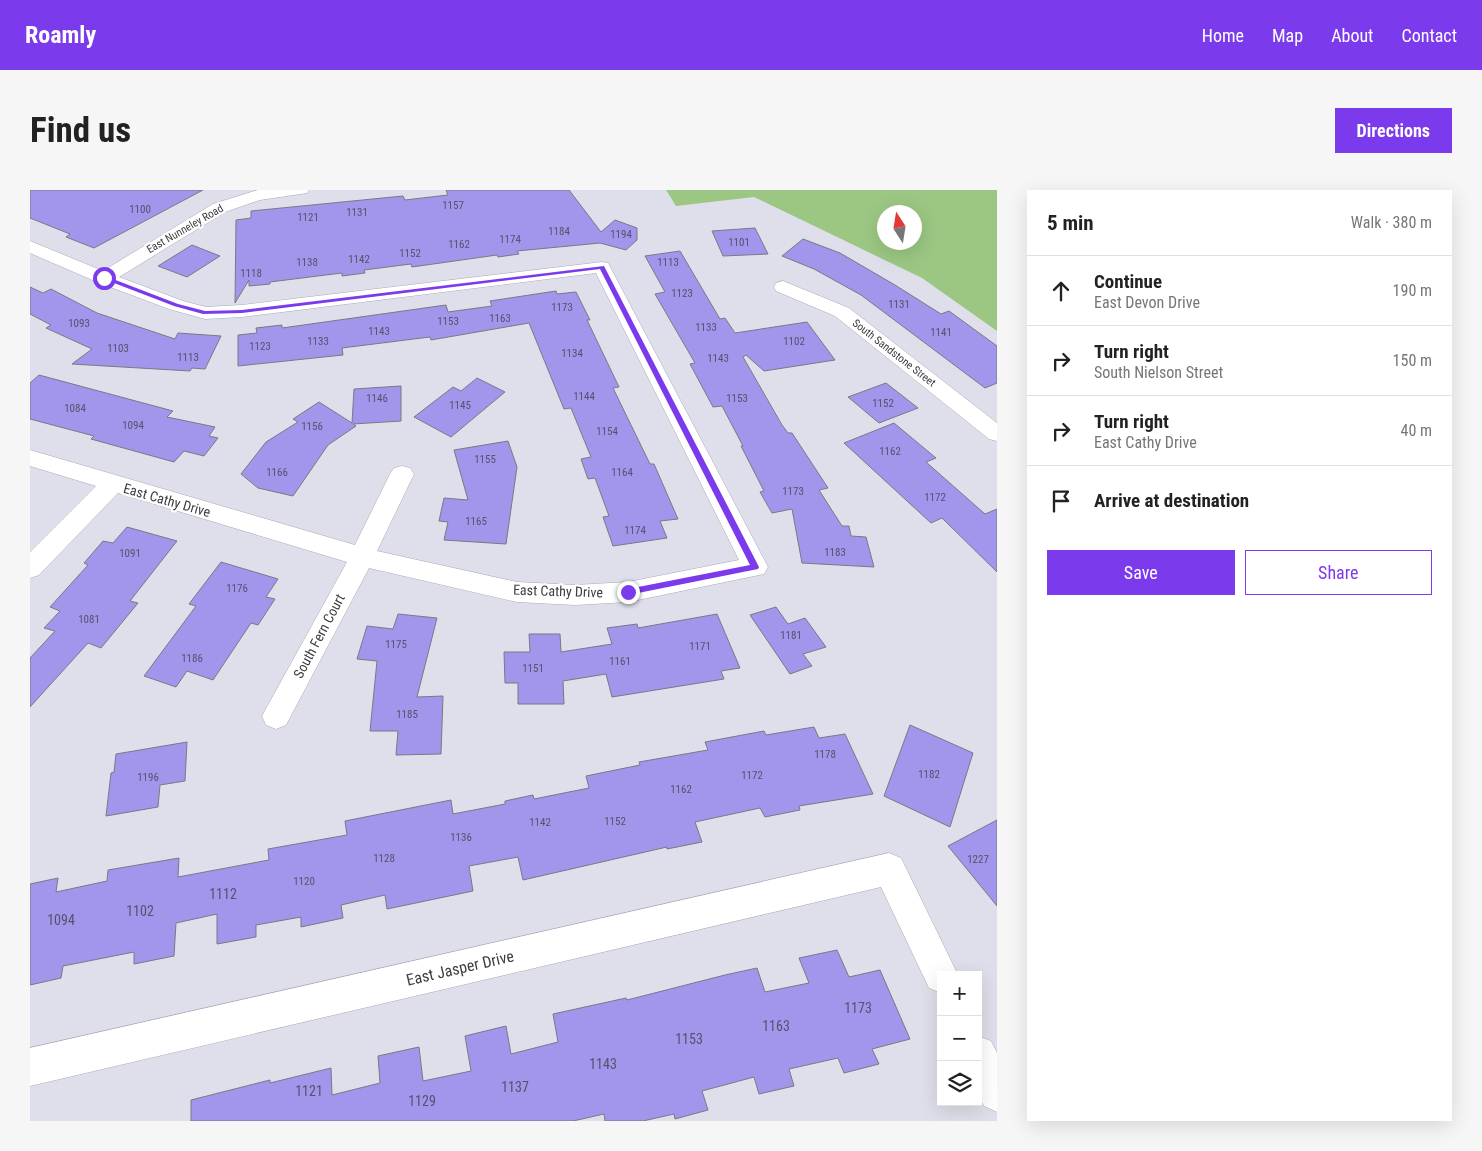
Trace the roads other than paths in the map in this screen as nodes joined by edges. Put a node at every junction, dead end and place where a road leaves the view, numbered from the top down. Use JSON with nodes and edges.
{"nodes":[{"id":1,"x":301,"y":190,"type":"edge"},
{"id":2,"x":30,"y":246,"type":"edge"},
{"id":3,"x":104,"y":278,"type":"junction"},
{"id":4,"x":783,"y":287,"type":"dead end"},
{"id":5,"x":997,"y":434,"type":"edge"},
{"id":6,"x":30,"y":458,"type":"edge"},
{"id":7,"x":402,"y":474,"type":"dead end"},
{"id":8,"x":112,"y":484,"type":"junction"},
{"id":9,"x":362,"y":557,"type":"junction"},
{"id":10,"x":30,"y":568,"type":"edge"},
{"id":11,"x":276,"y":716,"type":"dead end"},
{"id":12,"x":939,"y":971,"type":"edge"},
{"id":13,"x":981,"y":1061,"type":"edge"},
{"id":14,"x":30,"y":1067,"type":"edge"},
{"id":15,"x":997,"y":1093,"type":"edge"}],
"edges":[{"from":1,"to":3,"type":"street","name":"East Nunneley Road"},
{"from":2,"to":3,"type":"street"},
{"from":3,"to":9,"type":"street","name":"East Cathy Drive"},
{"from":4,"to":5,"type":"street","name":"South Sandstone Street"},
{"from":6,"to":8,"type":"street","name":"East Cathy Drive"},
{"from":7,"to":9,"type":"street"},
{"from":8,"to":9,"type":"street","name":"East Cathy Drive"},
{"from":8,"to":10,"type":"street"},
{"from":9,"to":11,"type":"street","name":"South Fern Court"},
{"from":12,"to":14,"type":"street","name":"East Jasper Drive"},
{"from":13,"to":15,"type":"street"}]}
